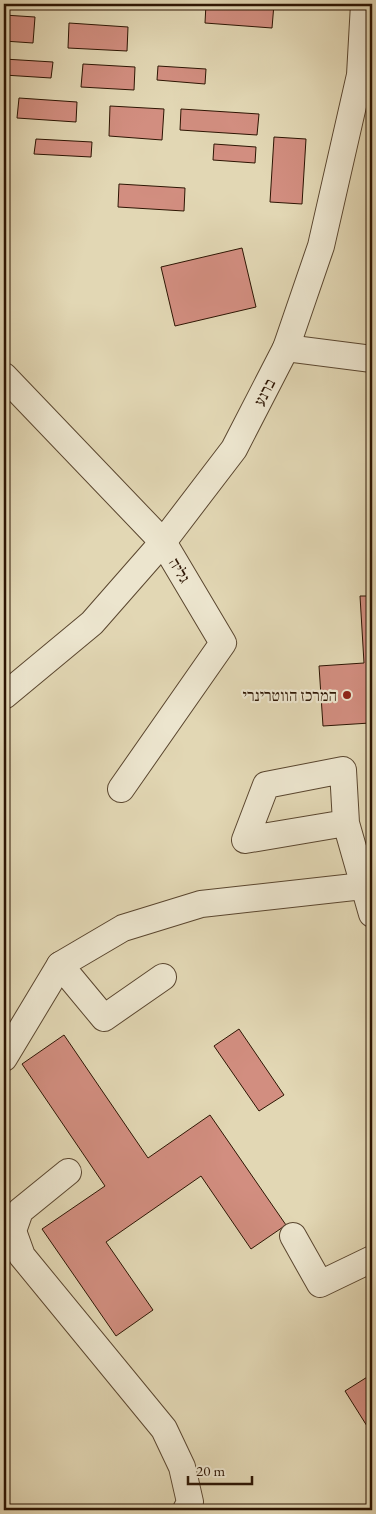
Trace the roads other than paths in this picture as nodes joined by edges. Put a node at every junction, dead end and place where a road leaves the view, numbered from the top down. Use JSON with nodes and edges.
{"nodes":[{"id":1,"x":364,"y":4,"type":"edge"},
{"id":2,"x":286,"y":348,"type":"junction"},
{"id":3,"x":372,"y":359,"type":"edge"},
{"id":4,"x":4,"y":376,"type":"edge"},
{"id":5,"x":163,"y":542,"type":"junction"},
{"id":6,"x":4,"y":696,"type":"edge"},
{"id":7,"x":121,"y":789,"type":"dead end"},
{"id":8,"x":346,"y":823,"type":"dead end"},
{"id":9,"x":369,"y":885,"type":"edge"},
{"id":10,"x":372,"y":914,"type":"edge"},
{"id":11,"x":60,"y":965,"type":"junction"},
{"id":12,"x":163,"y":977,"type":"dead end"},
{"id":13,"x":4,"y":1058,"type":"edge"},
{"id":14,"x":68,"y":1172,"type":"dead end"},
{"id":15,"x":293,"y":1236,"type":"dead end"},
{"id":16,"x":372,"y":1259,"type":"edge"},
{"id":17,"x":186,"y":1510,"type":"edge"}],
"edges":[{"from":1,"to":2,"type":"street","name":"ברנע"},
{"from":2,"to":3,"type":"street"},
{"from":2,"to":5,"type":"street","name":"ברנע"},
{"from":4,"to":5,"type":"street","name":"גליה"},
{"from":5,"to":6,"type":"street","name":"ברנע"},
{"from":5,"to":7,"type":"street","name":"גליה"},
{"from":8,"to":9,"type":"street"},
{"from":9,"to":10,"type":"street"},
{"from":9,"to":11,"type":"street"},
{"from":11,"to":12,"type":"street"},
{"from":11,"to":13,"type":"street"},
{"from":14,"to":17,"type":"street"},
{"from":15,"to":16,"type":"street"}]}
